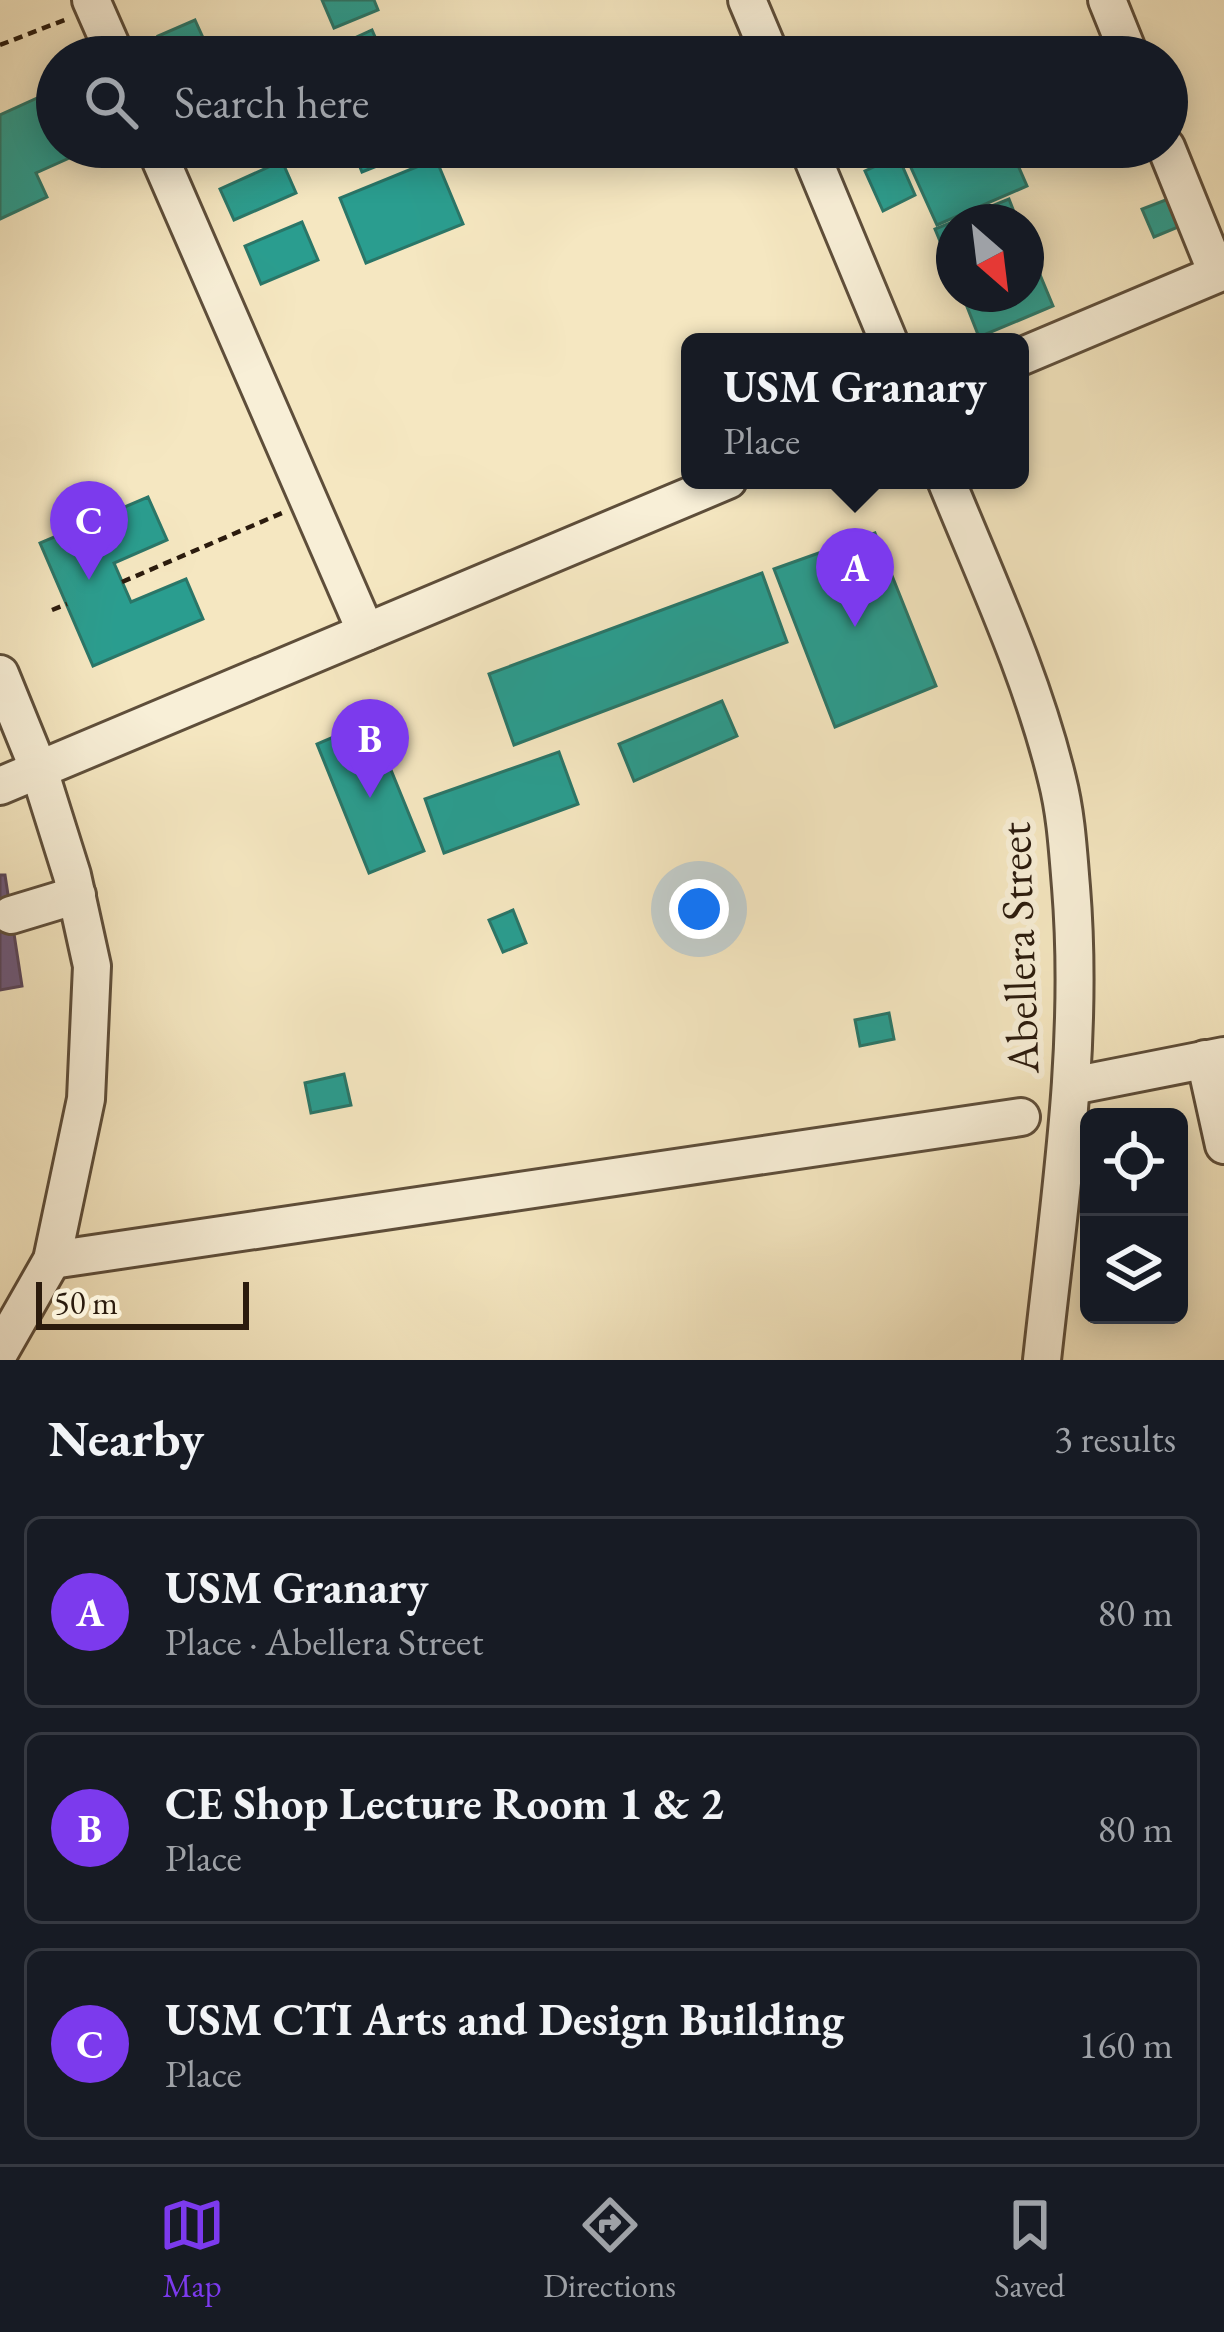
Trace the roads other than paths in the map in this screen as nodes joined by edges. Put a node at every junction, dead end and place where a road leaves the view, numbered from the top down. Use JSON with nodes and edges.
{"nodes":[{"id":1,"x":747,"y":0,"type":"edge"},
{"id":2,"x":1107,"y":0,"type":"edge"},
{"id":3,"x":93,"y":4,"type":"edge"},
{"id":4,"x":107,"y":36,"type":"edge"},
{"id":5,"x":762,"y":36,"type":"edge"},
{"id":6,"x":1122,"y":36,"type":"edge"},
{"id":7,"x":164,"y":168,"type":"edge"},
{"id":8,"x":817,"y":168,"type":"edge"},
{"id":9,"x":1175,"y":168,"type":"edge"},
{"id":10,"x":1221,"y":272,"type":"edge"},
{"id":11,"x":885,"y":333,"type":"edge"},
{"id":12,"x":1029,"y":353,"type":"edge"},
{"id":13,"x":707,"y":489,"type":"edge"},
{"id":14,"x":950,"y":489,"type":"edge"},
{"id":15,"x":366,"y":632,"type":"junction"},
{"id":16,"x":0,"y":674,"type":"edge"},
{"id":17,"x":39,"y":770,"type":"junction"},
{"id":18,"x":0,"y":786,"type":"edge"},
{"id":19,"x":77,"y":895,"type":"junction"},
{"id":20,"x":11,"y":915,"type":"dead end"},
{"id":21,"x":1215,"y":1058,"type":"edge"},
{"id":22,"x":1072,"y":1086,"type":"junction"},
{"id":23,"x":1021,"y":1117,"type":"dead end"},
{"id":24,"x":1224,"y":1144,"type":"edge"},
{"id":25,"x":52,"y":1261,"type":"junction"},
{"id":26,"x":0,"y":1351,"type":"edge"},
{"id":27,"x":1042,"y":1360,"type":"edge"}],
"edges":[{"from":1,"to":5,"type":"street"},
{"from":2,"to":6,"type":"street"},
{"from":3,"to":4,"type":"street"},
{"from":7,"to":15,"type":"street"},
{"from":8,"to":11,"type":"street"},
{"from":9,"to":10,"type":"street"},
{"from":10,"to":12,"type":"street"},
{"from":13,"to":15,"type":"street"},
{"from":14,"to":22,"type":"street","name":"Abellera Street"},
{"from":15,"to":17,"type":"street"},
{"from":16,"to":17,"type":"street"},
{"from":17,"to":18,"type":"street"},
{"from":17,"to":19,"type":"street"},
{"from":19,"to":20,"type":"street"},
{"from":19,"to":25,"type":"street"},
{"from":21,"to":22,"type":"street"},
{"from":21,"to":24,"type":"street"},
{"from":22,"to":27,"type":"street","name":"Abellera Street"},
{"from":23,"to":25,"type":"street"},
{"from":25,"to":26,"type":"street"}]}
